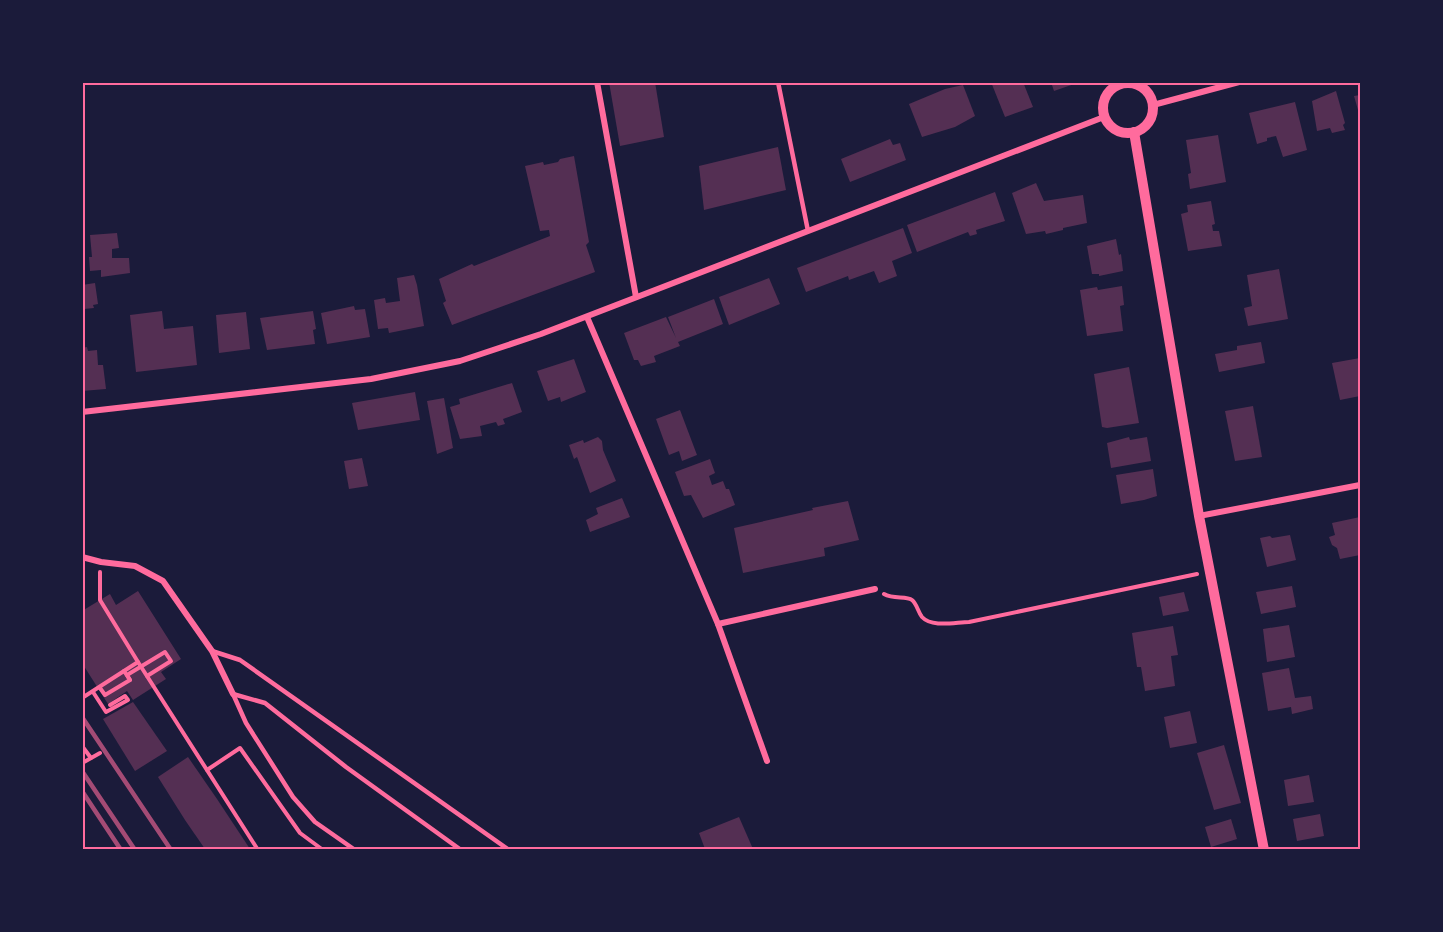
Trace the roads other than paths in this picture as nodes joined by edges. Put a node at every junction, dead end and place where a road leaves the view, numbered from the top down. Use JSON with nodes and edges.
{"nodes":[{"id":1,"x":597,"y":82,"type":"edge"},
{"id":2,"x":778,"y":82,"type":"edge"},
{"id":3,"x":1239,"y":82,"type":"edge"},
{"id":4,"x":1122,"y":83,"type":"edge"},
{"id":5,"x":1153,"y":105,"type":"junction"},
{"id":6,"x":1104,"y":117,"type":"junction"},
{"id":7,"x":1134,"y":132,"type":"junction"},
{"id":8,"x":808,"y":231,"type":"junction"},
{"id":9,"x":636,"y":297,"type":"junction"},
{"id":10,"x":587,"y":317,"type":"junction"},
{"id":11,"x":82,"y":412,"type":"edge"},
{"id":12,"x":1360,"y":485,"type":"edge"},
{"id":13,"x":1199,"y":516,"type":"junction"},
{"id":14,"x":82,"y":557,"type":"edge"},
{"id":15,"x":875,"y":589,"type":"road end"},
{"id":16,"x":718,"y":624,"type":"junction"},
{"id":17,"x":212,"y":651,"type":"junction"},
{"id":18,"x":233,"y":694,"type":"junction"},
{"id":19,"x":767,"y":761,"type":"dead end"},
{"id":20,"x":355,"y":849,"type":"edge"},
{"id":21,"x":461,"y":849,"type":"edge"},
{"id":22,"x":509,"y":849,"type":"edge"},
{"id":23,"x":1264,"y":849,"type":"edge"}],
"edges":[{"from":1,"to":9,"type":"street"},
{"from":2,"to":8,"type":"lane"},
{"from":3,"to":5,"type":"street"},
{"from":4,"to":5,"type":"street"},
{"from":4,"to":6,"type":"street"},
{"from":5,"to":7,"type":"street"},
{"from":6,"to":7,"type":"street"},
{"from":6,"to":8,"type":"street"},
{"from":7,"to":13,"type":"street"},
{"from":8,"to":9,"type":"street"},
{"from":9,"to":10,"type":"street"},
{"from":10,"to":11,"type":"street"},
{"from":10,"to":16,"type":"street"},
{"from":12,"to":13,"type":"street"},
{"from":13,"to":23,"type":"street"},
{"from":14,"to":17,"type":"street"},
{"from":15,"to":16,"type":"street"},
{"from":16,"to":19,"type":"street"},
{"from":17,"to":18,"type":"street"},
{"from":17,"to":22,"type":"lane"},
{"from":18,"to":20,"type":"lane"},
{"from":18,"to":21,"type":"lane"}]}
